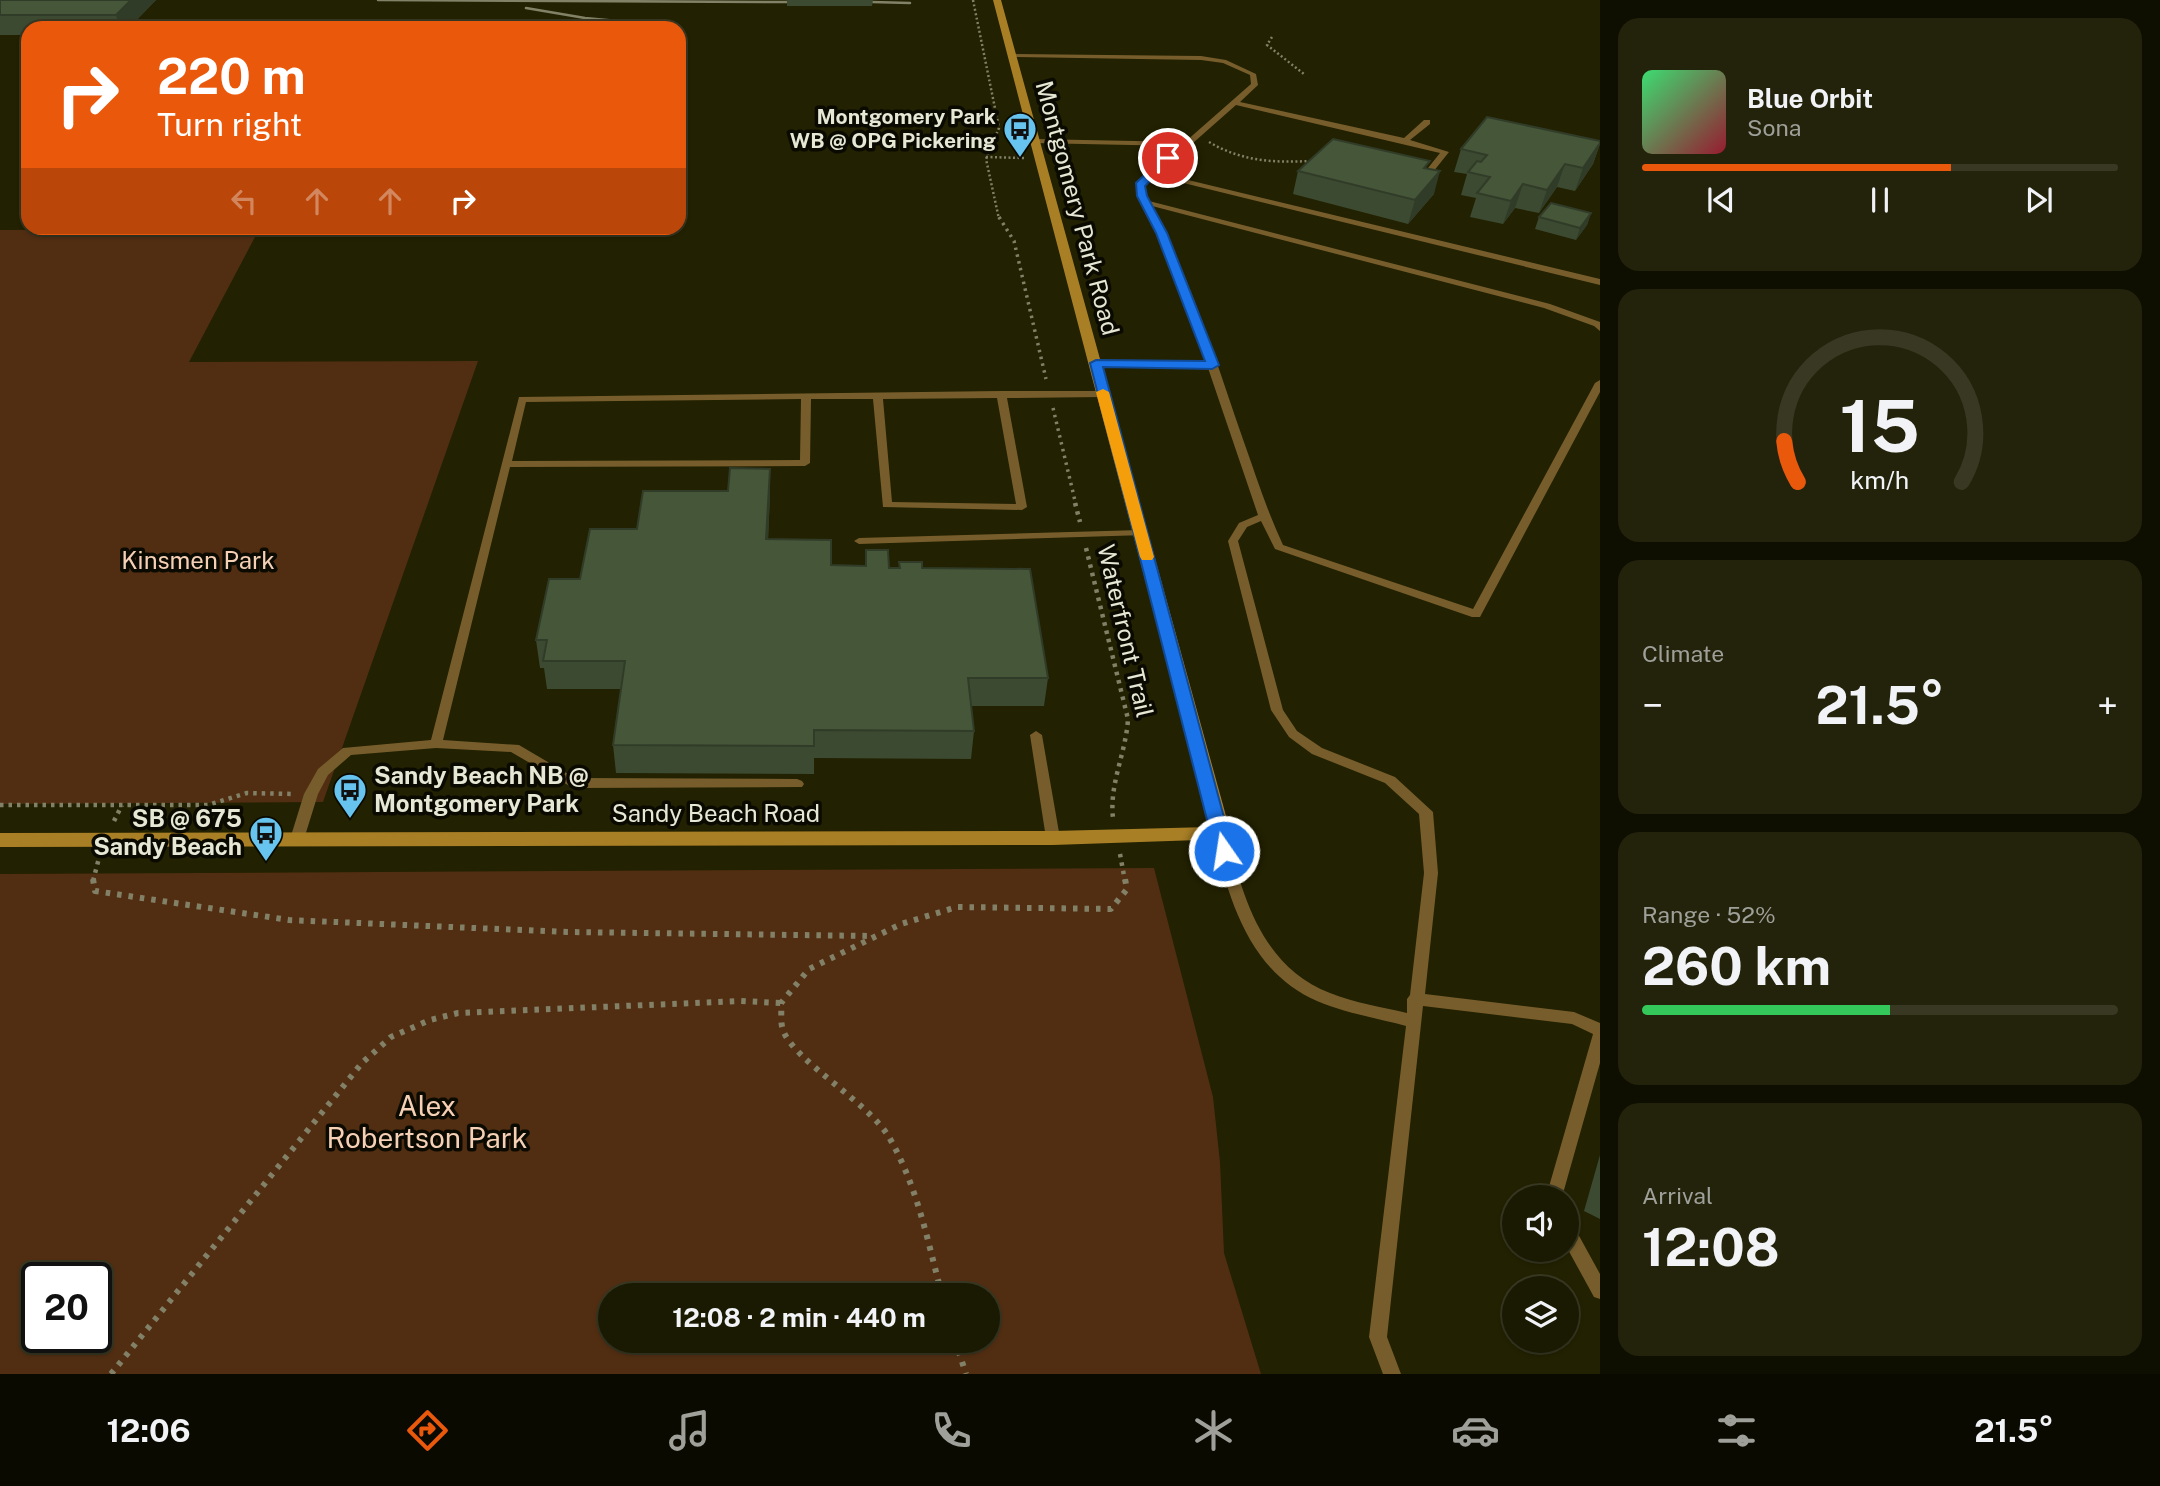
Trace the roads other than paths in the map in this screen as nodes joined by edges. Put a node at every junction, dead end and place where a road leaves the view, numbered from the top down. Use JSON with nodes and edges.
{"nodes":[{"id":1,"x":997,"y":0,"type":"edge"},
{"id":2,"x":1013,"y":56,"type":"junction"},
{"id":3,"x":1235,"y":103,"type":"junction"},
{"id":4,"x":1427,"y":122,"type":"dead end"},
{"id":5,"x":1377,"y":135,"type":"junction"},
{"id":6,"x":1034,"y":141,"type":"junction"},
{"id":7,"x":1405,"y":141,"type":"junction"},
{"id":8,"x":1371,"y":142,"type":"dead end"},
{"id":9,"x":1185,"y":144,"type":"junction"},
{"id":10,"x":1409,"y":168,"type":"edge"},
{"id":11,"x":1150,"y":173,"type":"junction"},
{"id":12,"x":1147,"y":203,"type":"junction"},
{"id":13,"x":1600,"y":282,"type":"edge"},
{"id":14,"x":1600,"y":328,"type":"edge"},
{"id":15,"x":1096,"y":363,"type":"junction"},
{"id":16,"x":1212,"y":365,"type":"junction"},
{"id":17,"x":1600,"y":383,"type":"edge"},
{"id":18,"x":1000,"y":394,"type":"junction"},
{"id":19,"x":1103,"y":394,"type":"junction"},
{"id":20,"x":806,"y":396,"type":"junction"},
{"id":21,"x":878,"y":396,"type":"junction"},
{"id":22,"x":506,"y":464,"type":"junction"},
{"id":23,"x":1264,"y":516,"type":"junction"},
{"id":24,"x":1140,"y":533,"type":"junction"},
{"id":25,"x":859,"y":541,"type":"dead end"},
{"id":26,"x":1036,"y":735,"type":"dead end"},
{"id":27,"x":436,"y":744,"type":"junction"},
{"id":28,"x":796,"y":784,"type":"dead end"},
{"id":29,"x":1221,"y":834,"type":"junction"},
{"id":30,"x":1053,"y":838,"type":"junction"},
{"id":31,"x":297,"y":839,"type":"junction"},
{"id":32,"x":0,"y":840,"type":"edge"},
{"id":33,"x":1415,"y":999,"type":"junction"},
{"id":34,"x":1412,"y":1021,"type":"junction"},
{"id":35,"x":1600,"y":1030,"type":"edge"},
{"id":36,"x":1600,"y":1036,"type":"edge"},
{"id":37,"x":1557,"y":1185,"type":"edge"},
{"id":38,"x":1579,"y":1253,"type":"edge"},
{"id":39,"x":1600,"y":1291,"type":"edge"},
{"id":40,"x":1392,"y":1374,"type":"edge"}],
"edges":[{"from":1,"to":2,"type":"street","name":"Montgomery Park Road"},
{"from":2,"to":3,"type":"lane"},
{"from":2,"to":6,"type":"street","name":"Montgomery Park Road"},
{"from":3,"to":5,"type":"lane"},
{"from":3,"to":9,"type":"lane"},
{"from":4,"to":7,"type":"lane"},
{"from":5,"to":7,"type":"lane"},
{"from":5,"to":8,"type":"lane"},
{"from":6,"to":9,"type":"lane"},
{"from":6,"to":15,"type":"street","name":"Montgomery Park Road"},
{"from":7,"to":10,"type":"lane"},
{"from":9,"to":11,"type":"lane"},
{"from":11,"to":12,"type":"lane"},
{"from":11,"to":13,"type":"lane"},
{"from":12,"to":14,"type":"lane"},
{"from":12,"to":16,"type":"lane"},
{"from":15,"to":16,"type":"lane"},
{"from":15,"to":19,"type":"street","name":"Montgomery Park Road"},
{"from":16,"to":23,"type":"lane"},
{"from":17,"to":23,"type":"lane"},
{"from":18,"to":19,"type":"lane"},
{"from":18,"to":21,"type":"lane"},
{"from":18,"to":21,"type":"lane"},
{"from":19,"to":24,"type":"street","name":"Montgomery Park Road"},
{"from":20,"to":21,"type":"lane"},
{"from":20,"to":22,"type":"lane"},
{"from":20,"to":22,"type":"lane"},
{"from":22,"to":27,"type":"lane"},
{"from":23,"to":33,"type":"lane"},
{"from":24,"to":25,"type":"lane"},
{"from":24,"to":29,"type":"street","name":"Montgomery Park Road"},
{"from":26,"to":30,"type":"lane"},
{"from":27,"to":28,"type":"lane"},
{"from":27,"to":31,"type":"lane"},
{"from":29,"to":30,"type":"street","name":"Sandy Beach Road"},
{"from":29,"to":34,"type":"lane"},
{"from":30,"to":31,"type":"street","name":"Sandy Beach Road"},
{"from":31,"to":32,"type":"street","name":"Sandy Beach Road"},
{"from":33,"to":34,"type":"lane"},
{"from":33,"to":35,"type":"lane"},
{"from":34,"to":40,"type":"lane"},
{"from":36,"to":37,"type":"lane"},
{"from":38,"to":39,"type":"lane"}]}
